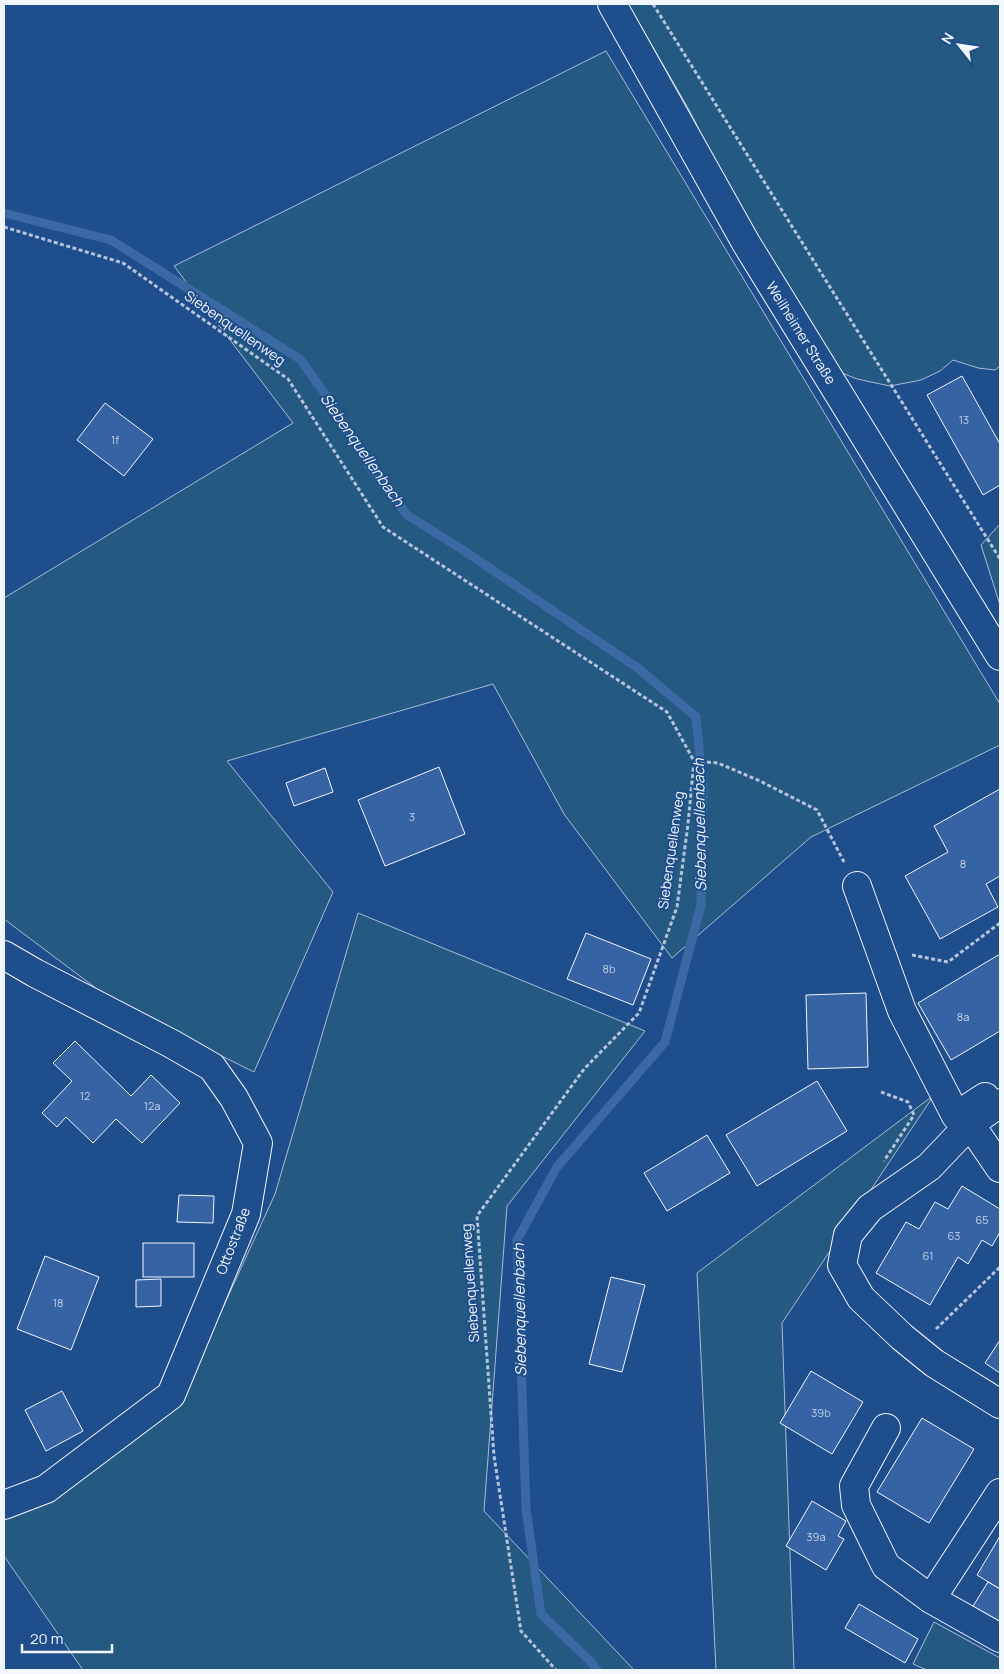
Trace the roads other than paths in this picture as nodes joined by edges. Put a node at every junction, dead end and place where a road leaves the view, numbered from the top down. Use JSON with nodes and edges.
{"nodes":[{"id":1,"x":612,"y":4,"type":"edge"},
{"id":2,"x":1000,"y":656,"type":"edge"},
{"id":3,"x":856,"y":886,"type":"road end"},
{"id":4,"x":4,"y":955,"type":"edge"},
{"id":5,"x":1000,"y":1087,"type":"edge"},
{"id":6,"x":1000,"y":1103,"type":"edge"},
{"id":7,"x":970,"y":1124,"type":"junction"},
{"id":8,"x":1000,"y":1168,"type":"edge"},
{"id":9,"x":1000,"y":1404,"type":"edge"},
{"id":10,"x":886,"y":1428,"type":"dead end"},
{"id":11,"x":1000,"y":1493,"type":"edge"},
{"id":12,"x":4,"y":1505,"type":"edge"},
{"id":13,"x":931,"y":1599,"type":"junction"},
{"id":14,"x":1000,"y":1638,"type":"edge"}],
"edges":[{"from":1,"to":2,"type":"street","name":"Weilheimer Straße"},
{"from":3,"to":5,"type":"street"},
{"from":4,"to":12,"type":"street","name":"Ottostraße"},
{"from":6,"to":7,"type":"street"},
{"from":7,"to":8,"type":"street"},
{"from":7,"to":9,"type":"street"},
{"from":10,"to":13,"type":"street"},
{"from":11,"to":13,"type":"street"},
{"from":13,"to":14,"type":"street"}]}
